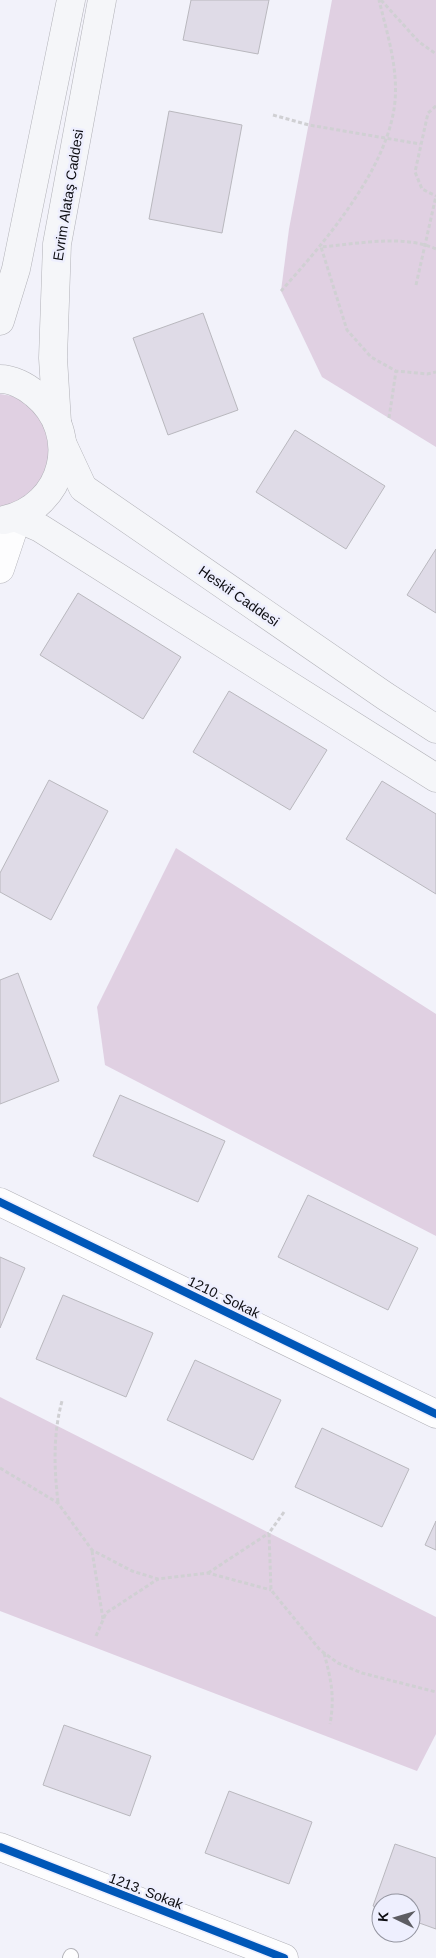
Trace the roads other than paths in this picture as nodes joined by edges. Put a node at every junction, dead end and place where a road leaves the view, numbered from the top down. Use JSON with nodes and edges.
{"nodes":[{"id":1,"x":71,"y":0,"type":"edge"},
{"id":2,"x":102,"y":0,"type":"edge"},
{"id":3,"x":0,"y":320,"type":"edge"},
{"id":4,"x":0,"y":379,"type":"edge"},
{"id":5,"x":60,"y":434,"type":"junction"},
{"id":6,"x":8,"y":519,"type":"edge"},
{"id":7,"x":0,"y":569,"type":"edge"},
{"id":8,"x":436,"y":729,"type":"edge"},
{"id":9,"x":436,"y":778,"type":"edge"},
{"id":10,"x":0,"y":1202,"type":"edge"},
{"id":11,"x":436,"y":1414,"type":"edge"},
{"id":12,"x":0,"y":1847,"type":"edge"},
{"id":13,"x":284,"y":1958,"type":"edge"}],
"edges":[{"from":1,"to":3,"type":"main road"},
{"from":2,"to":5,"type":"main road","name":"Evrim Alataş Caddesi"},
{"from":4,"to":5,"type":"main road"},
{"from":5,"to":6,"type":"main road"},
{"from":5,"to":8,"type":"main road","name":"Heskif Caddesi"},
{"from":6,"to":7,"type":"street"},
{"from":6,"to":9,"type":"main road"},
{"from":10,"to":11,"type":"street","name":"1210. Sokak"},
{"from":12,"to":13,"type":"street","name":"1213. Sokak"}]}
